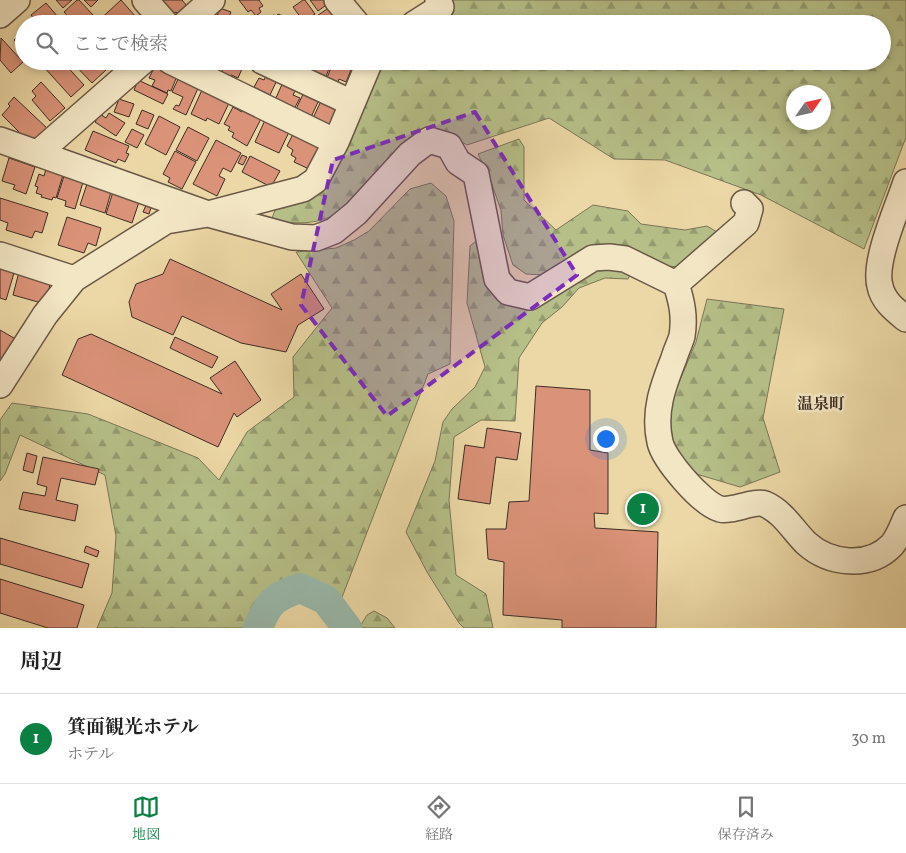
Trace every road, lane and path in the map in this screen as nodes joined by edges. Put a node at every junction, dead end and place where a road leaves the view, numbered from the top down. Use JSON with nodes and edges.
{"nodes":[{"id":1,"x":16,"y":0,"type":"edge"},
{"id":2,"x":145,"y":0,"type":"edge"},
{"id":3,"x":212,"y":0,"type":"edge"},
{"id":4,"x":337,"y":0,"type":"edge"},
{"id":5,"x":438,"y":0,"type":"edge"},
{"id":6,"x":0,"y":15,"type":"edge"},
{"id":7,"x":158,"y":15,"type":"edge"},
{"id":8,"x":195,"y":15,"type":"edge"},
{"id":9,"x":350,"y":15,"type":"edge"},
{"id":10,"x":428,"y":15,"type":"edge"},
{"id":11,"x":133,"y":70,"type":"edge"},
{"id":12,"x":188,"y":70,"type":"edge"},
{"id":13,"x":282,"y":70,"type":"edge"},
{"id":14,"x":366,"y":70,"type":"edge"},
{"id":15,"x":352,"y":102,"type":"junction"},
{"id":16,"x":0,"y":140,"type":"edge"},
{"id":17,"x":336,"y":142,"type":"junction"},
{"id":18,"x":38,"y":153,"type":"junction"},
{"id":19,"x":906,"y":182,"type":"edge"},
{"id":20,"x":744,"y":203,"type":"dead end"},
{"id":21,"x":208,"y":214,"type":"junction"},
{"id":22,"x":0,"y":254,"type":"edge"},
{"id":23,"x":74,"y":279,"type":"junction"},
{"id":24,"x":676,"y":284,"type":"junction"},
{"id":25,"x":906,"y":319,"type":"edge"},
{"id":26,"x":0,"y":385,"type":"edge"},
{"id":27,"x":906,"y":518,"type":"edge"}],
"edges":[{"from":1,"to":6,"type":"street"},
{"from":2,"to":7,"type":"street"},
{"from":3,"to":8,"type":"street"},
{"from":4,"to":9,"type":"street"},
{"from":5,"to":10,"type":"street"},
{"from":11,"to":18,"type":"street"},
{"from":12,"to":17,"type":"street"},
{"from":13,"to":15,"type":"street"},
{"from":14,"to":15,"type":"street"},
{"from":15,"to":17,"type":"street"},
{"from":16,"to":18,"type":"street"},
{"from":17,"to":21,"type":"street"},
{"from":18,"to":21,"type":"street"},
{"from":19,"to":25,"type":"street"},
{"from":20,"to":24,"type":"street"},
{"from":21,"to":23,"type":"street"},
{"from":21,"to":24,"type":"street"},
{"from":22,"to":23,"type":"street"},
{"from":23,"to":26,"type":"street"},
{"from":24,"to":27,"type":"street"}]}
